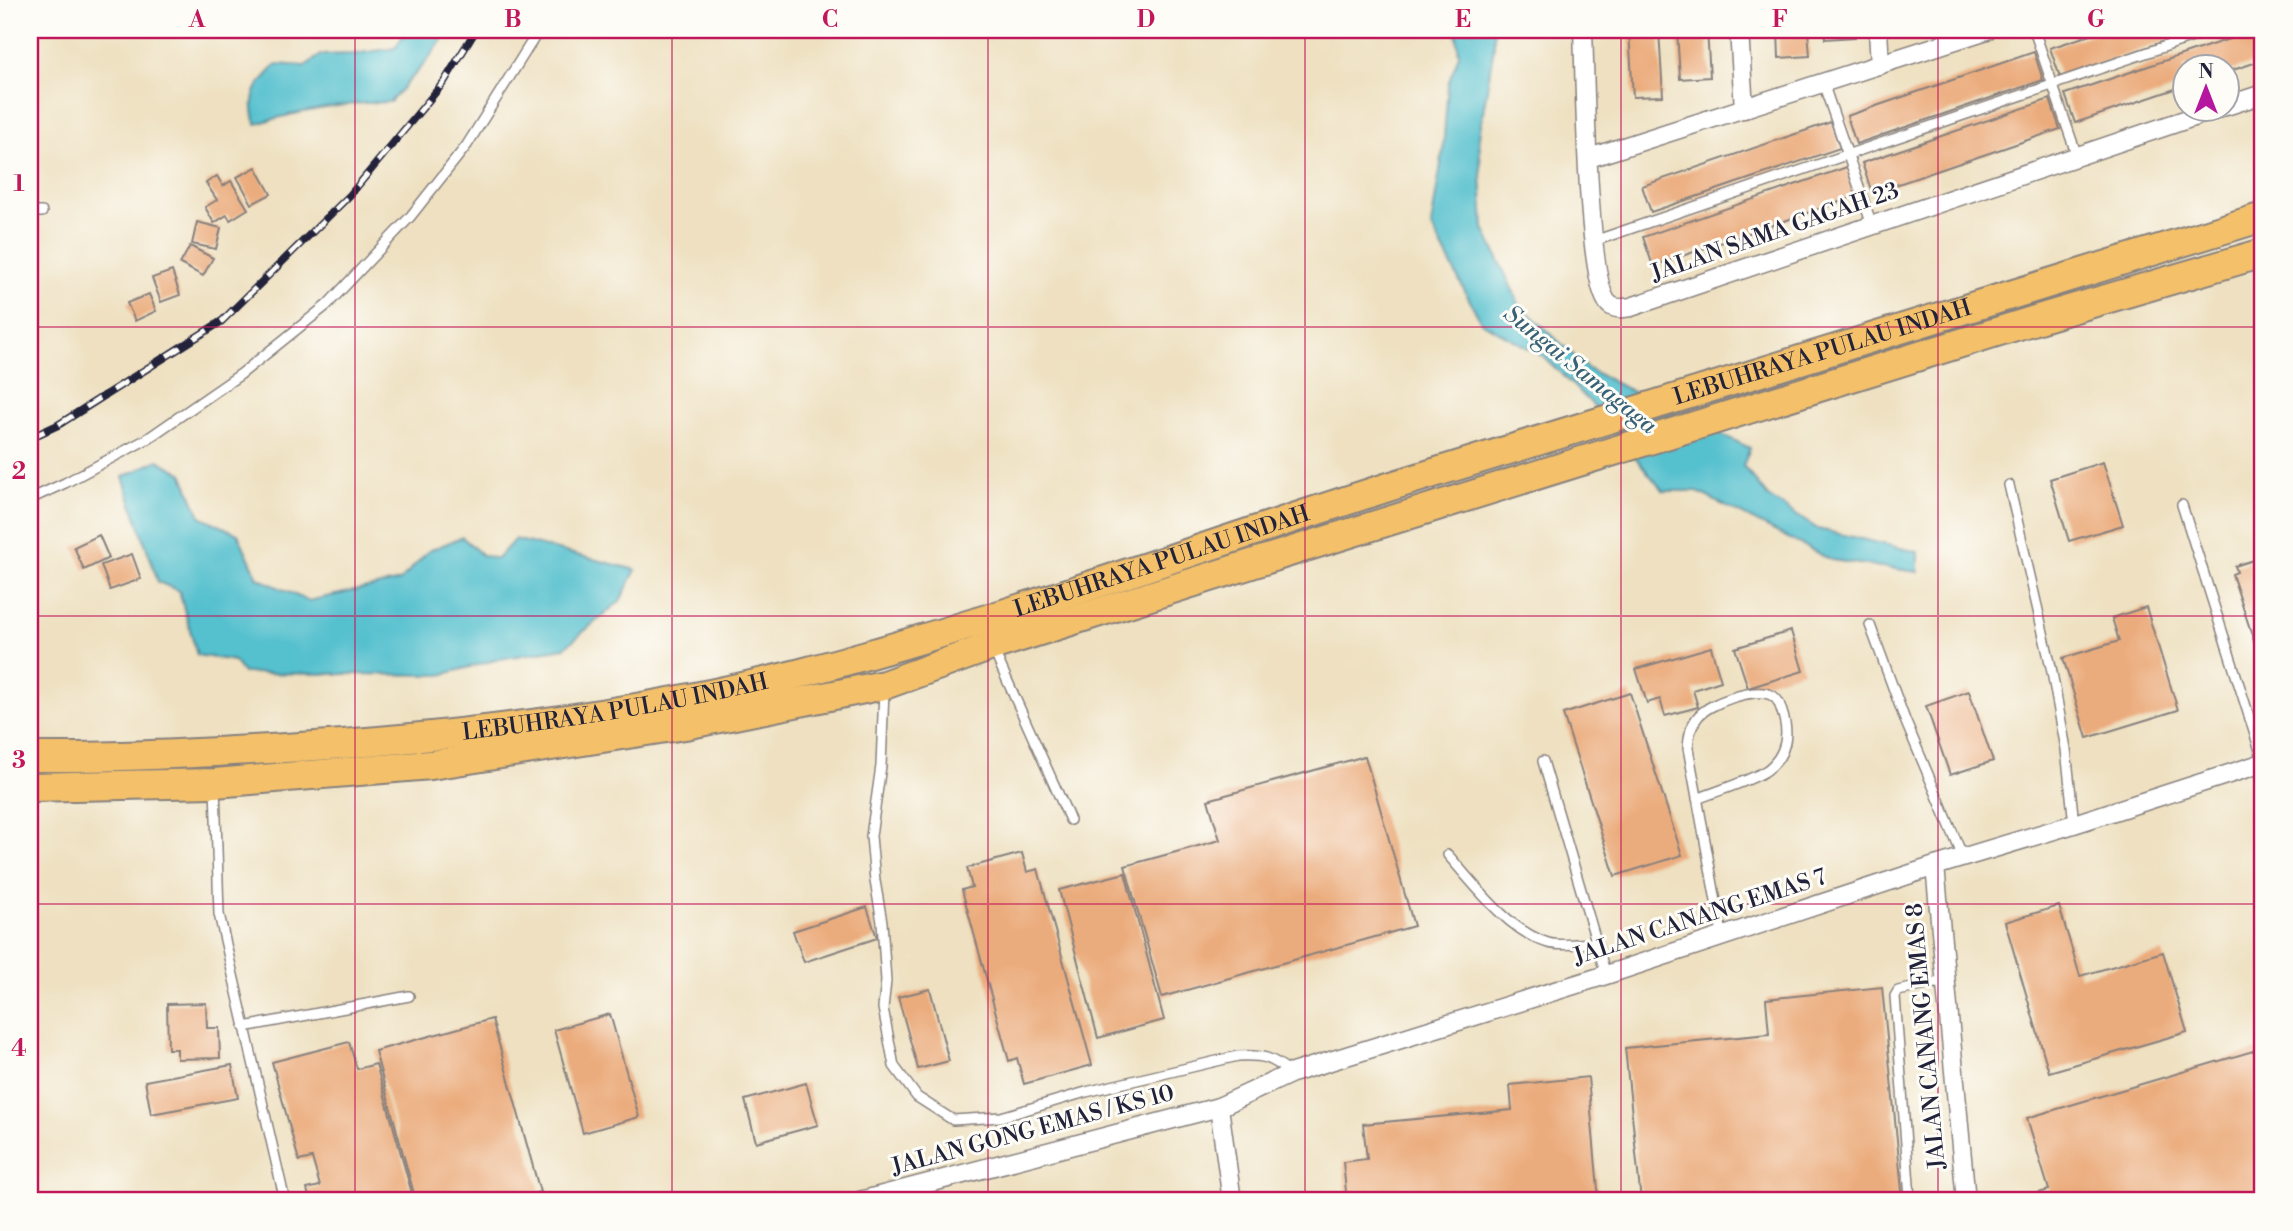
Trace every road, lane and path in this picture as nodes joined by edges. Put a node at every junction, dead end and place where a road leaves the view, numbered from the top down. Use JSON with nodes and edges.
{"nodes":[{"id":1,"x":539,"y":30,"type":"edge"},
{"id":2,"x":1583,"y":30,"type":"edge"},
{"id":3,"x":1739,"y":30,"type":"edge"},
{"id":4,"x":1878,"y":30,"type":"edge"},
{"id":5,"x":1987,"y":30,"type":"edge"},
{"id":6,"x":2034,"y":30,"type":"edge"},
{"id":7,"x":2213,"y":30,"type":"edge"},
{"id":8,"x":1880,"y":65,"type":"junction"},
{"id":9,"x":1823,"y":83,"type":"junction"},
{"id":10,"x":2053,"y":84,"type":"junction"},
{"id":11,"x":2263,"y":94,"type":"edge"},
{"id":12,"x":2240,"y":102,"type":"edge"},
{"id":13,"x":1744,"y":109,"type":"junction"},
{"id":14,"x":2178,"y":122,"type":"edge"},
{"id":15,"x":1848,"y":154,"type":"junction"},
{"id":16,"x":2077,"y":156,"type":"junction"},
{"id":17,"x":1589,"y":158,"type":"junction"},
{"id":18,"x":30,"y":212,"type":"edge"},
{"id":19,"x":42,"y":212,"type":"dead end"},
{"id":20,"x":2263,"y":217,"type":"edge"},
{"id":21,"x":1872,"y":225,"type":"junction"},
{"id":22,"x":1594,"y":241,"type":"junction"},
{"id":23,"x":2263,"y":253,"type":"edge"},
{"id":24,"x":2008,"y":485,"type":"dead end"},
{"id":25,"x":30,"y":499,"type":"edge"},
{"id":26,"x":2182,"y":505,"type":"dead end"},
{"id":27,"x":1870,"y":625,"type":"dead end"},
{"id":28,"x":992,"y":646,"type":"junction"},
{"id":29,"x":884,"y":685,"type":"junction"},
{"id":30,"x":30,"y":757,"type":"edge"},
{"id":31,"x":1543,"y":761,"type":"dead end"},
{"id":32,"x":2263,"y":762,"type":"edge"},
{"id":33,"x":215,"y":783,"type":"junction"},
{"id":34,"x":30,"y":787,"type":"edge"},
{"id":35,"x":1697,"y":799,"type":"junction"},
{"id":36,"x":1070,"y":820,"type":"dead end"},
{"id":37,"x":2074,"y":824,"type":"junction"},
{"id":38,"x":1448,"y":855,"type":"dead end"},
{"id":39,"x":1963,"y":857,"type":"junction"},
{"id":40,"x":1935,"y":866,"type":"junction"},
{"id":41,"x":1722,"y":934,"type":"junction"},
{"id":42,"x":1596,"y":943,"type":"junction"},
{"id":43,"x":1606,"y":975,"type":"junction"},
{"id":44,"x":1945,"y":981,"type":"junction"},
{"id":45,"x":409,"y":996,"type":"dead end"},
{"id":46,"x":244,"y":1027,"type":"junction"},
{"id":47,"x":1292,"y":1073,"type":"junction"},
{"id":48,"x":1219,"y":1107,"type":"junction"},
{"id":49,"x":285,"y":1201,"type":"edge"},
{"id":50,"x":860,"y":1201,"type":"edge"},
{"id":51,"x":1232,"y":1201,"type":"edge"},
{"id":52,"x":1909,"y":1201,"type":"edge"},
{"id":53,"x":1966,"y":1201,"type":"edge"}],
"edges":[{"from":1,"to":25,"type":"lane"},
{"from":2,"to":17,"type":"street","name":"JALAN SAMA GAGAH 23"},
{"from":3,"to":13,"type":"street"},
{"from":4,"to":8,"type":"street"},
{"from":5,"to":8,"type":"street"},
{"from":6,"to":10,"type":"lane"},
{"from":7,"to":10,"type":"lane"},
{"from":8,"to":9,"type":"street"},
{"from":9,"to":13,"type":"street"},
{"from":9,"to":15,"type":"lane"},
{"from":10,"to":15,"type":"lane"},
{"from":10,"to":16,"type":"lane"},
{"from":11,"to":12,"type":"street"},
{"from":13,"to":17,"type":"street"},
{"from":14,"to":16,"type":"street","name":"JALAN SAMA GAGAH 23"},
{"from":15,"to":21,"type":"lane"},
{"from":15,"to":22,"type":"lane"},
{"from":16,"to":21,"type":"street","name":"JALAN SAMA GAGAH 23"},
{"from":17,"to":22,"type":"street","name":"JALAN SAMA GAGAH 23"},
{"from":18,"to":19,"type":"lane"},
{"from":20,"to":30,"type":"main road","name":"LEBUHRAYA PULAU INDAH"},
{"from":21,"to":22,"type":"street","name":"JALAN SAMA GAGAH 23"},
{"from":23,"to":28,"type":"main road","name":"LEBUHRAYA PULAU INDAH"},
{"from":24,"to":37,"type":"lane"},
{"from":26,"to":32,"type":"lane"},
{"from":27,"to":39,"type":"lane"},
{"from":28,"to":29,"type":"main road","name":"LEBUHRAYA PULAU INDAH"},
{"from":28,"to":36,"type":"lane"},
{"from":29,"to":33,"type":"main road","name":"LEBUHRAYA PULAU INDAH"},
{"from":29,"to":47,"type":"lane"},
{"from":31,"to":42,"type":"lane"},
{"from":32,"to":37,"type":"street","name":"JALAN CANANG EMAS 7"},
{"from":33,"to":34,"type":"main road","name":"LEBUHRAYA PULAU INDAH"},
{"from":33,"to":46,"type":"lane"},
{"from":35,"to":35,"type":"lane"},
{"from":35,"to":41,"type":"lane"},
{"from":37,"to":39,"type":"street","name":"JALAN CANANG EMAS 7"},
{"from":38,"to":42,"type":"lane"},
{"from":39,"to":40,"type":"street","name":"JALAN CANANG EMAS 7"},
{"from":40,"to":41,"type":"street","name":"JALAN CANANG EMAS 7"},
{"from":40,"to":44,"type":"street","name":"JALAN CANANG EMAS 8"},
{"from":41,"to":43,"type":"street","name":"JALAN CANANG EMAS 7"},
{"from":42,"to":43,"type":"lane"},
{"from":43,"to":47,"type":"street","name":"JALAN CANANG EMAS 7"},
{"from":44,"to":52,"type":"lane"},
{"from":44,"to":53,"type":"street","name":"JALAN CANANG EMAS 8"},
{"from":45,"to":46,"type":"lane"},
{"from":46,"to":49,"type":"lane"},
{"from":47,"to":48,"type":"street","name":"JALAN CANANG EMAS 7"},
{"from":48,"to":50,"type":"street","name":"JALAN GONG EMAS / KS 10"},
{"from":48,"to":51,"type":"street"}]}
